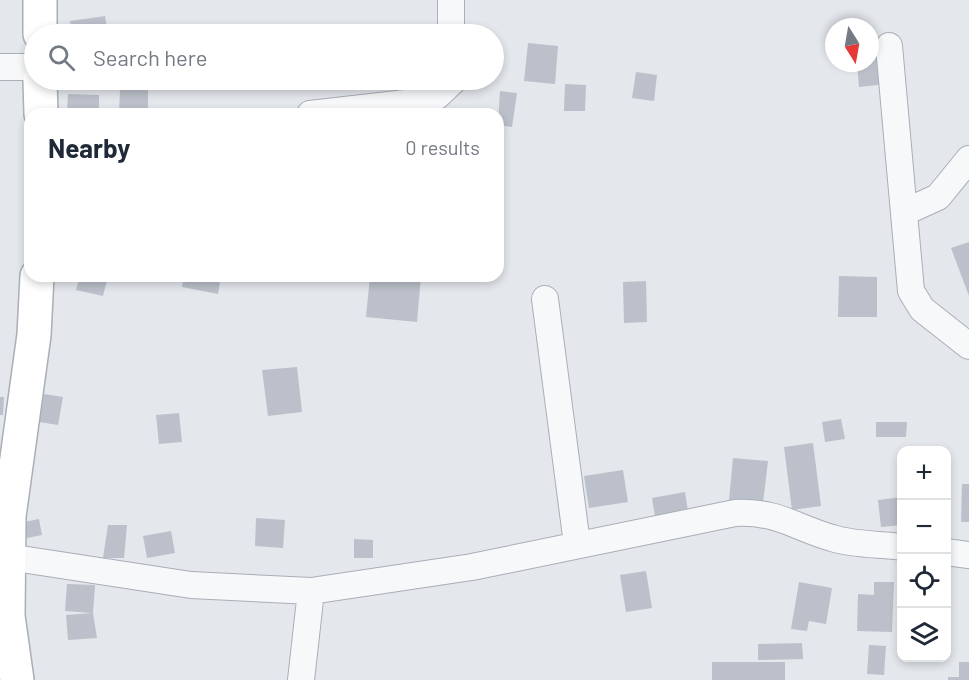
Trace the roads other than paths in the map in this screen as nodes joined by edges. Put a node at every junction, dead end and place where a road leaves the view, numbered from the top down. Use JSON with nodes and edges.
{"nodes":[{"id":1,"x":40,"y":0,"type":"edge"},
{"id":2,"x":451,"y":0,"type":"edge"},
{"id":3,"x":40,"y":24,"type":"edge"},
{"id":4,"x":452,"y":24,"type":"edge"},
{"id":5,"x":889,"y":46,"type":"dead end"},
{"id":6,"x":0,"y":67,"type":"edge"},
{"id":7,"x":24,"y":67,"type":"edge"},
{"id":8,"x":40,"y":90,"type":"edge"},
{"id":9,"x":443,"y":90,"type":"edge"},
{"id":10,"x":41,"y":108,"type":"edge"},
{"id":11,"x":362,"y":108,"type":"edge"},
{"id":12,"x":969,"y":159,"type":"edge"},
{"id":13,"x":904,"y":212,"type":"junction"},
{"id":14,"x":37,"y":282,"type":"edge"},
{"id":15,"x":545,"y":299,"type":"dead end"},
{"id":16,"x":969,"y":346,"type":"edge"},
{"id":17,"x":8,"y":468,"type":"edge"},
{"id":18,"x":577,"y":544,"type":"junction"},
{"id":19,"x":5,"y":545,"type":"edge"},
{"id":20,"x":897,"y":546,"type":"edge"},
{"id":21,"x":951,"y":553,"type":"edge"},
{"id":22,"x":969,"y":555,"type":"edge"},
{"id":23,"x":311,"y":591,"type":"junction"},
{"id":24,"x":17,"y":680,"type":"edge"},
{"id":25,"x":301,"y":680,"type":"edge"}],
"edges":[{"from":1,"to":3,"type":"main road"},
{"from":2,"to":4,"type":"street"},
{"from":5,"to":13,"type":"street"},
{"from":6,"to":7,"type":"street"},
{"from":8,"to":10,"type":"main road"},
{"from":9,"to":11,"type":"street"},
{"from":12,"to":13,"type":"street"},
{"from":13,"to":16,"type":"street"},
{"from":14,"to":17,"type":"main road"},
{"from":15,"to":18,"type":"street"},
{"from":17,"to":19,"type":"main road"},
{"from":18,"to":20,"type":"street"},
{"from":18,"to":23,"type":"street"},
{"from":19,"to":23,"type":"street"},
{"from":19,"to":24,"type":"main road"},
{"from":21,"to":22,"type":"street"},
{"from":23,"to":25,"type":"street"}]}
